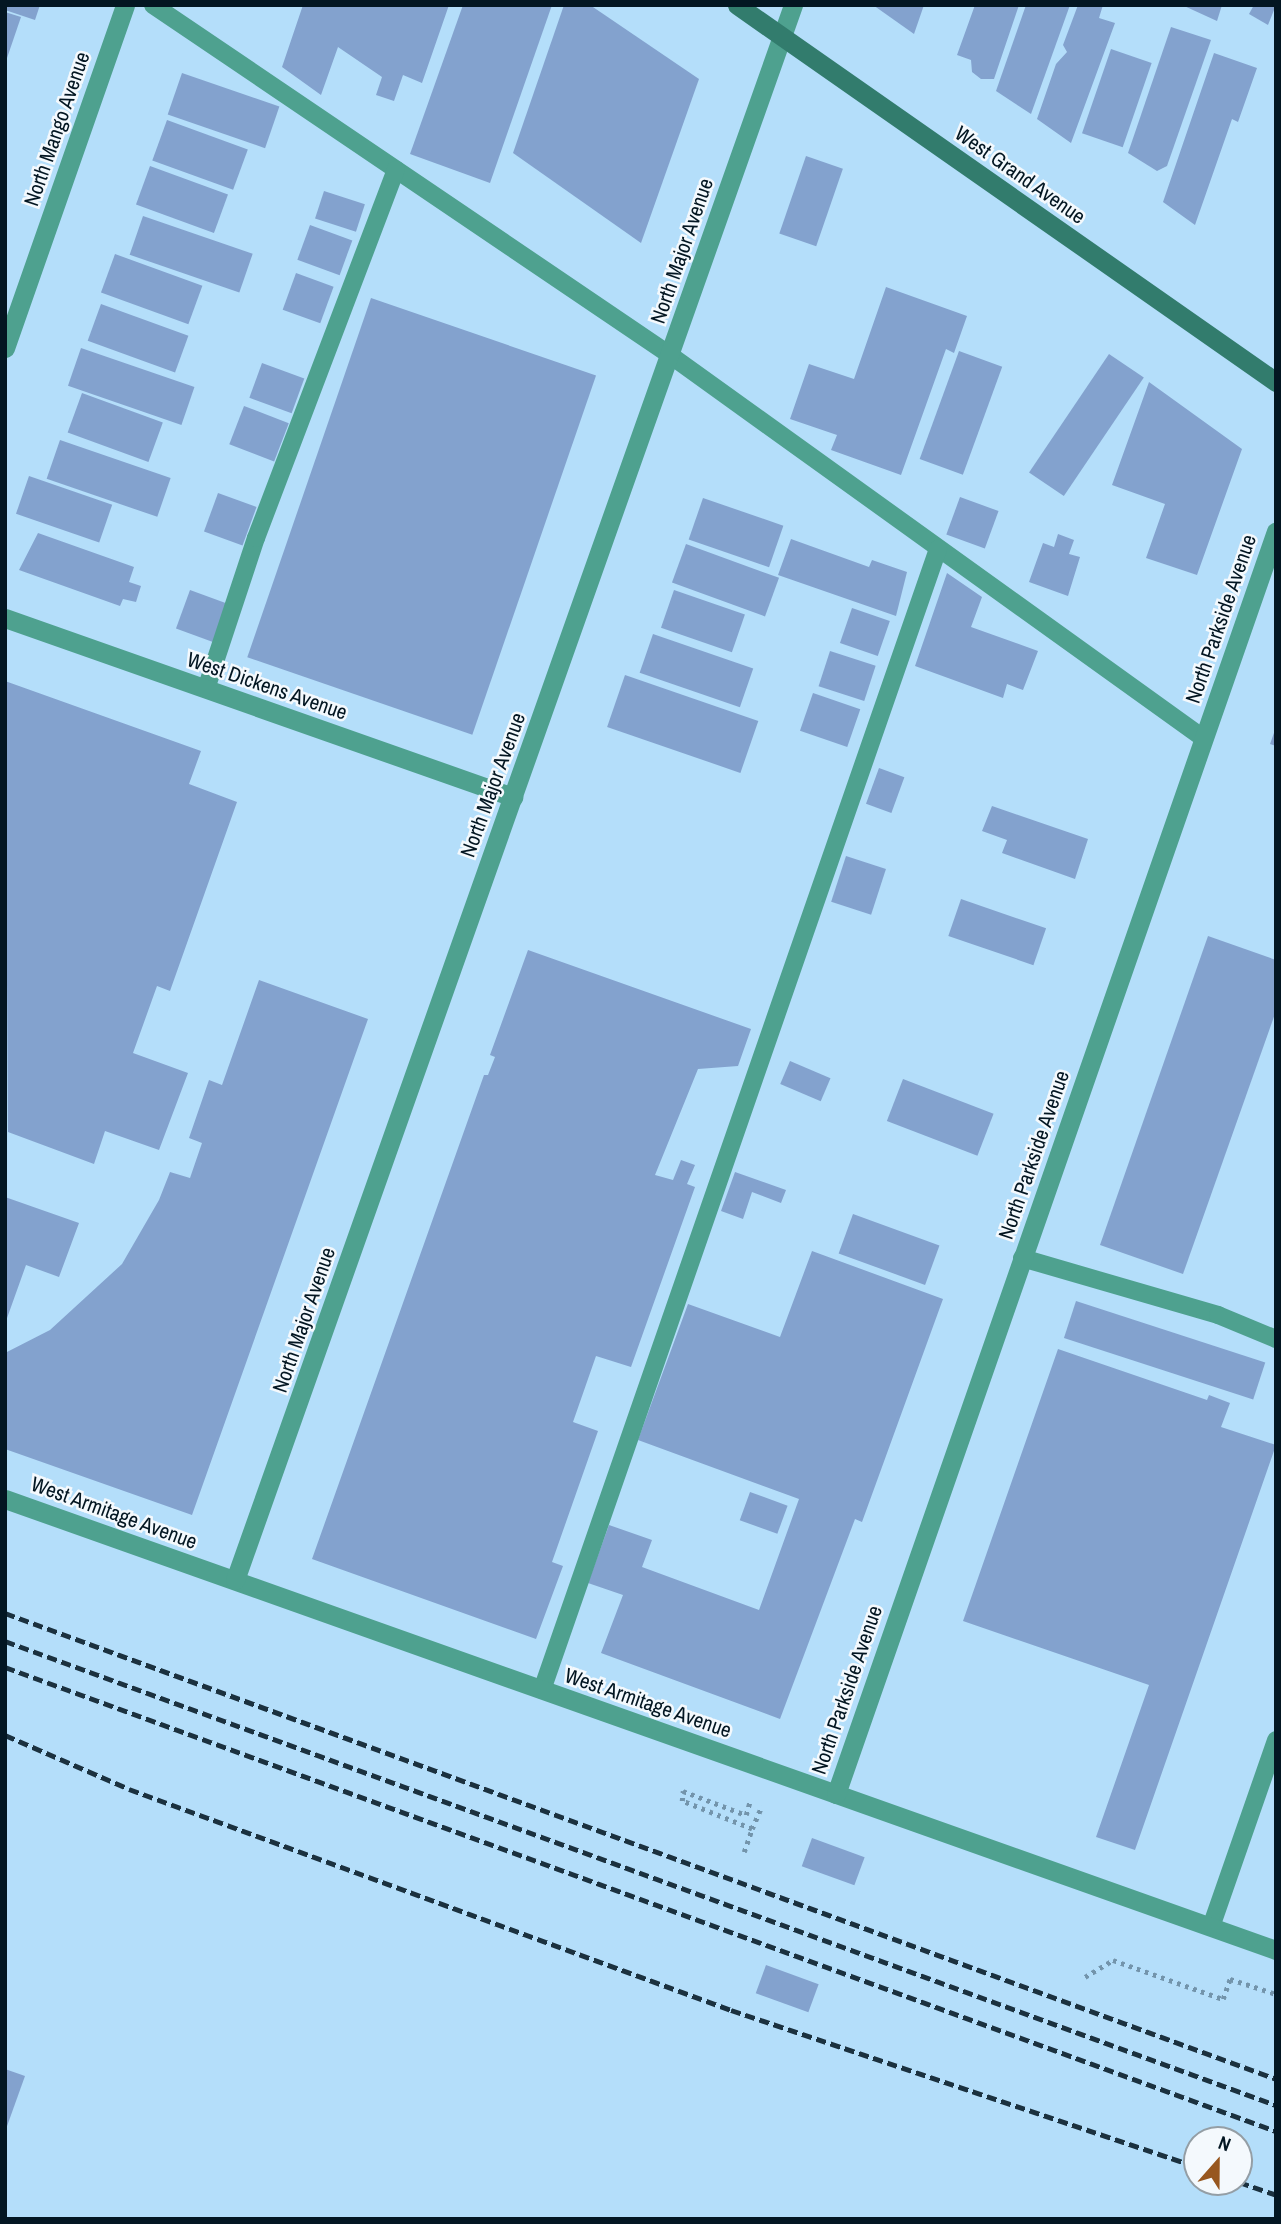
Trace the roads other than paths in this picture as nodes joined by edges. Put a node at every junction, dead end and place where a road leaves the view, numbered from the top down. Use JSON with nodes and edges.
{"nodes":[{"id":1,"x":125,"y":5,"type":"edge"},
{"id":2,"x":153,"y":5,"type":"edge"},
{"id":3,"x":737,"y":5,"type":"edge"},
{"id":4,"x":793,"y":5,"type":"edge"},
{"id":5,"x":782,"y":37,"type":"junction"},
{"id":6,"x":396,"y":170,"type":"junction"},
{"id":7,"x":5,"y":348,"type":"edge"},
{"id":8,"x":670,"y":355,"type":"junction"},
{"id":9,"x":1276,"y":382,"type":"edge"},
{"id":10,"x":1276,"y":531,"type":"edge"},
{"id":11,"x":938,"y":549,"type":"junction"},
{"id":12,"x":5,"y":618,"type":"edge"},
{"id":13,"x":206,"y":689,"type":"junction"},
{"id":14,"x":1203,"y":738,"type":"junction"},
{"id":15,"x":513,"y":797,"type":"junction"},
{"id":16,"x":1022,"y":1258,"type":"junction"},
{"id":17,"x":1276,"y":1339,"type":"edge"},
{"id":18,"x":5,"y":1499,"type":"edge"},
{"id":19,"x":235,"y":1580,"type":"junction"},
{"id":20,"x":542,"y":1690,"type":"junction"},
{"id":21,"x":1276,"y":1740,"type":"edge"},
{"id":22,"x":835,"y":1794,"type":"junction"},
{"id":23,"x":1211,"y":1927,"type":"junction"},
{"id":24,"x":1276,"y":1950,"type":"edge"}],
"edges":[{"from":1,"to":7,"type":"street","name":"North Mango Avenue"},
{"from":2,"to":6,"type":"lane"},
{"from":3,"to":5,"type":"main road","name":"West Grand Avenue"},
{"from":4,"to":5,"type":"street","name":"North Major Avenue"},
{"from":5,"to":8,"type":"street","name":"North Major Avenue"},
{"from":5,"to":9,"type":"main road","name":"West Grand Avenue"},
{"from":6,"to":8,"type":"lane"},
{"from":6,"to":13,"type":"lane"},
{"from":8,"to":11,"type":"lane"},
{"from":8,"to":15,"type":"street","name":"North Major Avenue"},
{"from":10,"to":14,"type":"street","name":"North Parkside Avenue"},
{"from":11,"to":14,"type":"lane"},
{"from":11,"to":20,"type":"lane"},
{"from":12,"to":13,"type":"street","name":"West Dickens Avenue"},
{"from":13,"to":15,"type":"street","name":"West Dickens Avenue"},
{"from":14,"to":16,"type":"street","name":"North Parkside Avenue"},
{"from":15,"to":19,"type":"street","name":"North Major Avenue"},
{"from":16,"to":17,"type":"lane"},
{"from":16,"to":22,"type":"street","name":"North Parkside Avenue"},
{"from":18,"to":19,"type":"street","name":"West Armitage Avenue"},
{"from":19,"to":20,"type":"street","name":"West Armitage Avenue"},
{"from":20,"to":22,"type":"street","name":"West Armitage Avenue"},
{"from":21,"to":23,"type":"lane"},
{"from":22,"to":23,"type":"street","name":"West Armitage Avenue"},
{"from":23,"to":24,"type":"street","name":"West Armitage Avenue"}]}
